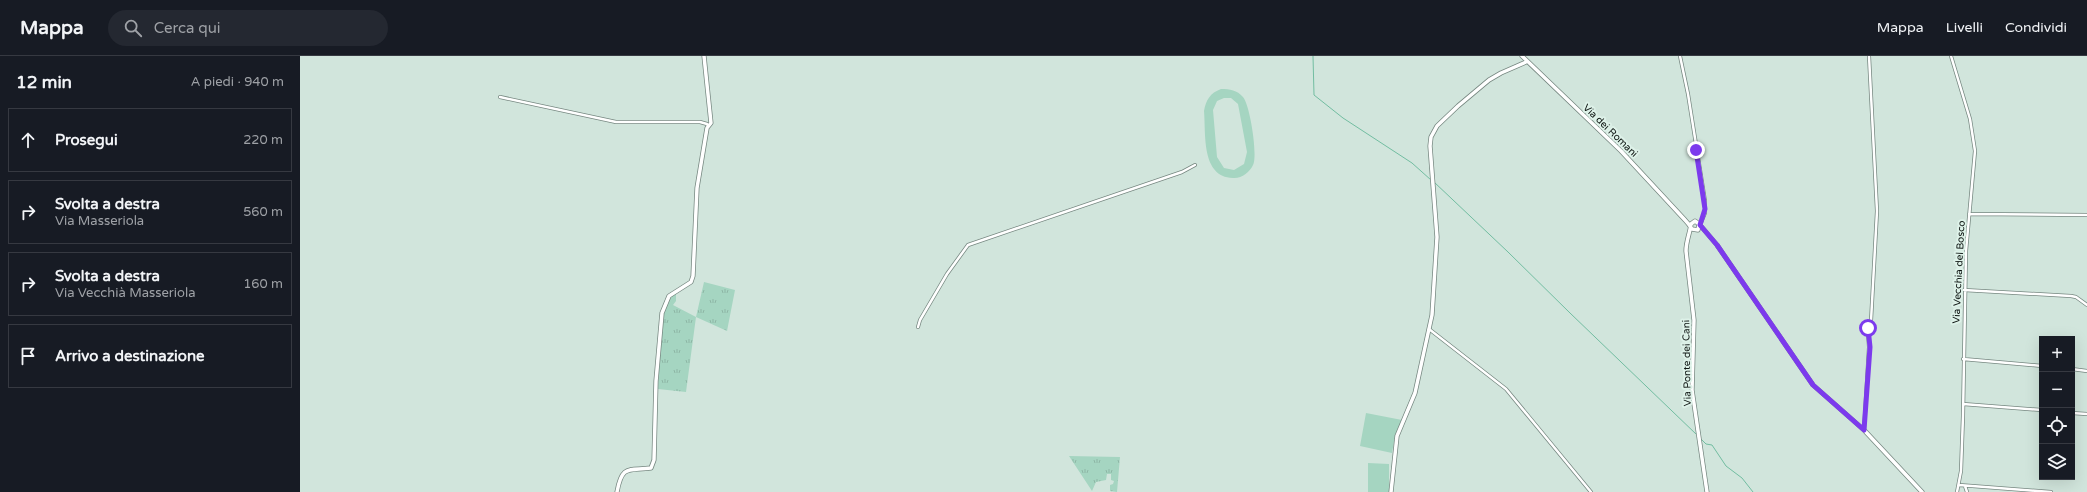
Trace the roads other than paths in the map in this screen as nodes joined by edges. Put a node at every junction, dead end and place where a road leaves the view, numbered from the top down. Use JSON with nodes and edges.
{"nodes":[{"id":1,"x":704,"y":56,"type":"edge"},
{"id":2,"x":1522,"y":56,"type":"edge"},
{"id":3,"x":1680,"y":56,"type":"edge"},
{"id":4,"x":1869,"y":56,"type":"edge"},
{"id":5,"x":1951,"y":56,"type":"edge"},
{"id":6,"x":1526,"y":62,"type":"junction"},
{"id":7,"x":500,"y":97,"type":"dead end"},
{"id":8,"x":708,"y":126,"type":"junction"},
{"id":9,"x":1194,"y":165,"type":"dead end"},
{"id":10,"x":1969,"y":214,"type":"junction"},
{"id":11,"x":2087,"y":215,"type":"edge"},
{"id":12,"x":1702,"y":218,"type":"junction"},
{"id":13,"x":1685,"y":220,"type":"junction"},
{"id":14,"x":1694,"y":221,"type":"junction"},
{"id":15,"x":1700,"y":225,"type":"junction"},
{"id":16,"x":1690,"y":227,"type":"junction"},
{"id":17,"x":1696,"y":230,"type":"junction"},
{"id":18,"x":1706,"y":232,"type":"junction"},
{"id":19,"x":1689,"y":233,"type":"junction"},
{"id":20,"x":1964,"y":290,"type":"junction"},
{"id":21,"x":2087,"y":305,"type":"edge"},
{"id":22,"x":918,"y":327,"type":"dead end"},
{"id":23,"x":1429,"y":329,"type":"junction"},
{"id":24,"x":1963,"y":359,"type":"junction"},
{"id":25,"x":2039,"y":366,"type":"edge"},
{"id":26,"x":2075,"y":369,"type":"edge"},
{"id":27,"x":2087,"y":371,"type":"edge"},
{"id":28,"x":1963,"y":404,"type":"junction"},
{"id":29,"x":2039,"y":410,"type":"edge"},
{"id":30,"x":2075,"y":413,"type":"edge"},
{"id":31,"x":2087,"y":414,"type":"edge"},
{"id":32,"x":1864,"y":430,"type":"junction"},
{"id":33,"x":1959,"y":485,"type":"junction"},
{"id":34,"x":1965,"y":486,"type":"junction"},
{"id":35,"x":617,"y":492,"type":"edge"},
{"id":36,"x":1391,"y":492,"type":"edge"},
{"id":37,"x":1590,"y":492,"type":"edge"},
{"id":38,"x":1707,"y":492,"type":"edge"},
{"id":39,"x":1922,"y":492,"type":"edge"},
{"id":40,"x":1957,"y":492,"type":"edge"},
{"id":41,"x":1967,"y":492,"type":"edge"},
{"id":42,"x":2051,"y":492,"type":"edge"}],
"edges":[{"from":1,"to":8,"type":"main road"},
{"from":2,"to":6,"type":"main road","name":"Via dei Romani"},
{"from":3,"to":12,"type":"street"},
{"from":4,"to":32,"type":"street"},
{"from":5,"to":10,"type":"street","name":"Via Vecchia del Bosco"},
{"from":6,"to":13,"type":"main road","name":"Via dei Romani"},
{"from":6,"to":23,"type":"main road"},
{"from":7,"to":8,"type":"street"},
{"from":8,"to":35,"type":"main road"},
{"from":9,"to":22,"type":"street"},
{"from":10,"to":11,"type":"street"},
{"from":10,"to":20,"type":"street","name":"Via Vecchia del Bosco"},
{"from":12,"to":14,"type":"street"},
{"from":12,"to":15,"type":"street"},
{"from":13,"to":14,"type":"main road"},
{"from":13,"to":16,"type":"main road","name":"Via dei Romani"},
{"from":14,"to":15,"type":"main road"},
{"from":14,"to":16,"type":"main road"},
{"from":15,"to":17,"type":"main road"},
{"from":15,"to":18,"type":"main road"},
{"from":16,"to":17,"type":"main road"},
{"from":16,"to":19,"type":"main road","name":"Via Ponte dei Cani"},
{"from":17,"to":18,"type":"main road"},
{"from":17,"to":19,"type":"main road"},
{"from":18,"to":32,"type":"main road"},
{"from":19,"to":38,"type":"main road","name":"Via Ponte dei Cani"},
{"from":20,"to":21,"type":"street"},
{"from":20,"to":24,"type":"street","name":"Via Vecchia del Bosco"},
{"from":23,"to":36,"type":"main road"},
{"from":23,"to":37,"type":"street"},
{"from":24,"to":25,"type":"street"},
{"from":24,"to":28,"type":"street","name":"Via Vecchia del Bosco"},
{"from":26,"to":27,"type":"street"},
{"from":28,"to":29,"type":"street"},
{"from":28,"to":33,"type":"street","name":"Via Vecchia del Bosco"},
{"from":30,"to":31,"type":"street"},
{"from":32,"to":39,"type":"main road"},
{"from":33,"to":34,"type":"street"},
{"from":33,"to":40,"type":"street","name":"Via Vecchia del Bosco"},
{"from":34,"to":41,"type":"street"},
{"from":34,"to":42,"type":"street"}]}
